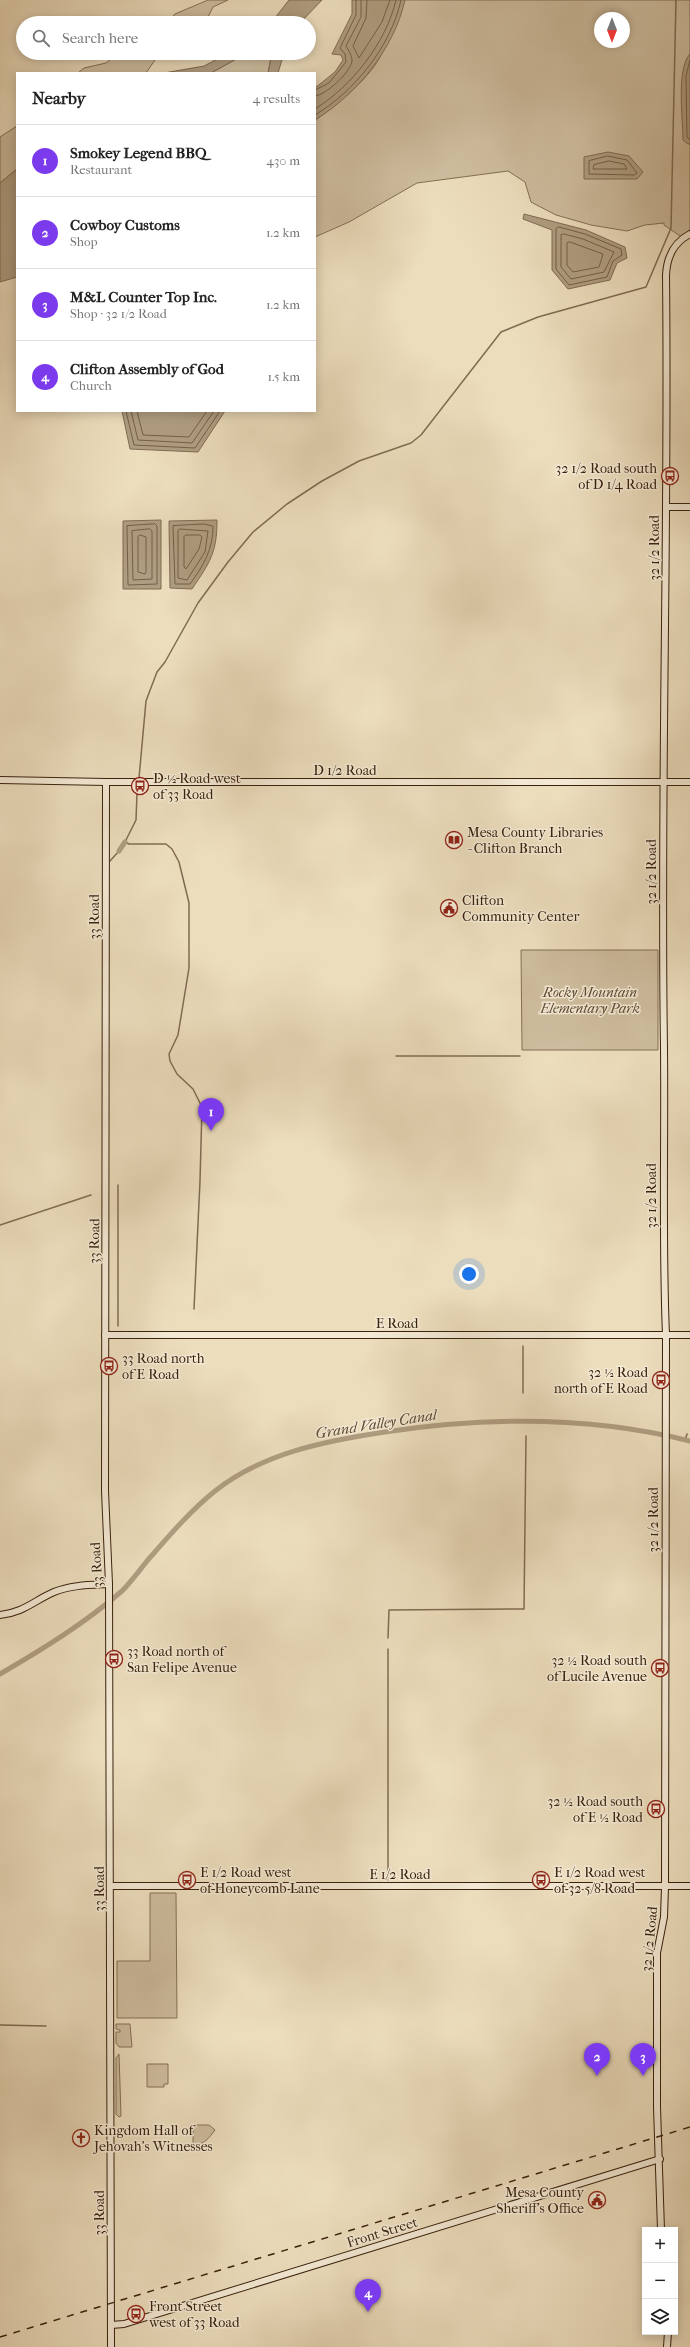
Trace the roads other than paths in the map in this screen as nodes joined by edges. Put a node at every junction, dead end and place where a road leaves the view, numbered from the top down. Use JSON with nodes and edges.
{"nodes":[{"id":1,"x":690,"y":234,"type":"edge"},
{"id":2,"x":666,"y":507,"type":"junction"},
{"id":3,"x":690,"y":507,"type":"edge"},
{"id":4,"x":0,"y":780,"type":"edge"},
{"id":5,"x":106,"y":782,"type":"junction"},
{"id":6,"x":664,"y":782,"type":"junction"},
{"id":7,"x":690,"y":782,"type":"edge"},
{"id":8,"x":105,"y":1335,"type":"junction"},
{"id":9,"x":666,"y":1335,"type":"junction"},
{"id":10,"x":690,"y":1335,"type":"edge"},
{"id":11,"x":109,"y":1584,"type":"junction"},
{"id":12,"x":0,"y":1615,"type":"edge"},
{"id":13,"x":111,"y":1886,"type":"junction"},
{"id":14,"x":690,"y":1886,"type":"edge"},
{"id":15,"x":665,"y":1887,"type":"junction"},
{"id":16,"x":660,"y":2160,"type":"junction"},
{"id":17,"x":661,"y":2227,"type":"edge"},
{"id":18,"x":111,"y":2325,"type":"junction"},
{"id":19,"x":668,"y":2335,"type":"edge"},
{"id":20,"x":669,"y":2345,"type":"edge"},
{"id":21,"x":111,"y":2347,"type":"edge"}],
"edges":[{"from":1,"to":2,"type":"street","name":"32 1/2 Road"},
{"from":2,"to":3,"type":"street"},
{"from":2,"to":6,"type":"street","name":"32 1/2 Road"},
{"from":4,"to":5,"type":"street","name":"D 1/2 Road"},
{"from":5,"to":6,"type":"street","name":"D 1/2 Road"},
{"from":5,"to":8,"type":"street","name":"33 Road"},
{"from":6,"to":7,"type":"street","name":"D 1/2 Road"},
{"from":6,"to":9,"type":"street","name":"32 1/2 Road"},
{"from":8,"to":9,"type":"street","name":"E Road"},
{"from":8,"to":11,"type":"street","name":"33 Road"},
{"from":9,"to":10,"type":"street","name":"E Road"},
{"from":9,"to":15,"type":"street","name":"32 1/2 Road"},
{"from":11,"to":12,"type":"street"},
{"from":11,"to":13,"type":"street","name":"33 Road"},
{"from":13,"to":15,"type":"street","name":"E 1/2 Road"},
{"from":13,"to":18,"type":"street","name":"33 Road"},
{"from":14,"to":15,"type":"street","name":"E 1/2 Road"},
{"from":15,"to":16,"type":"street","name":"32 1/2 Road"},
{"from":16,"to":17,"type":"street","name":"32 1/2 Road"},
{"from":16,"to":18,"type":"street","name":"Front Street"},
{"from":18,"to":21,"type":"street","name":"33 Road"},
{"from":19,"to":20,"type":"street"}]}
